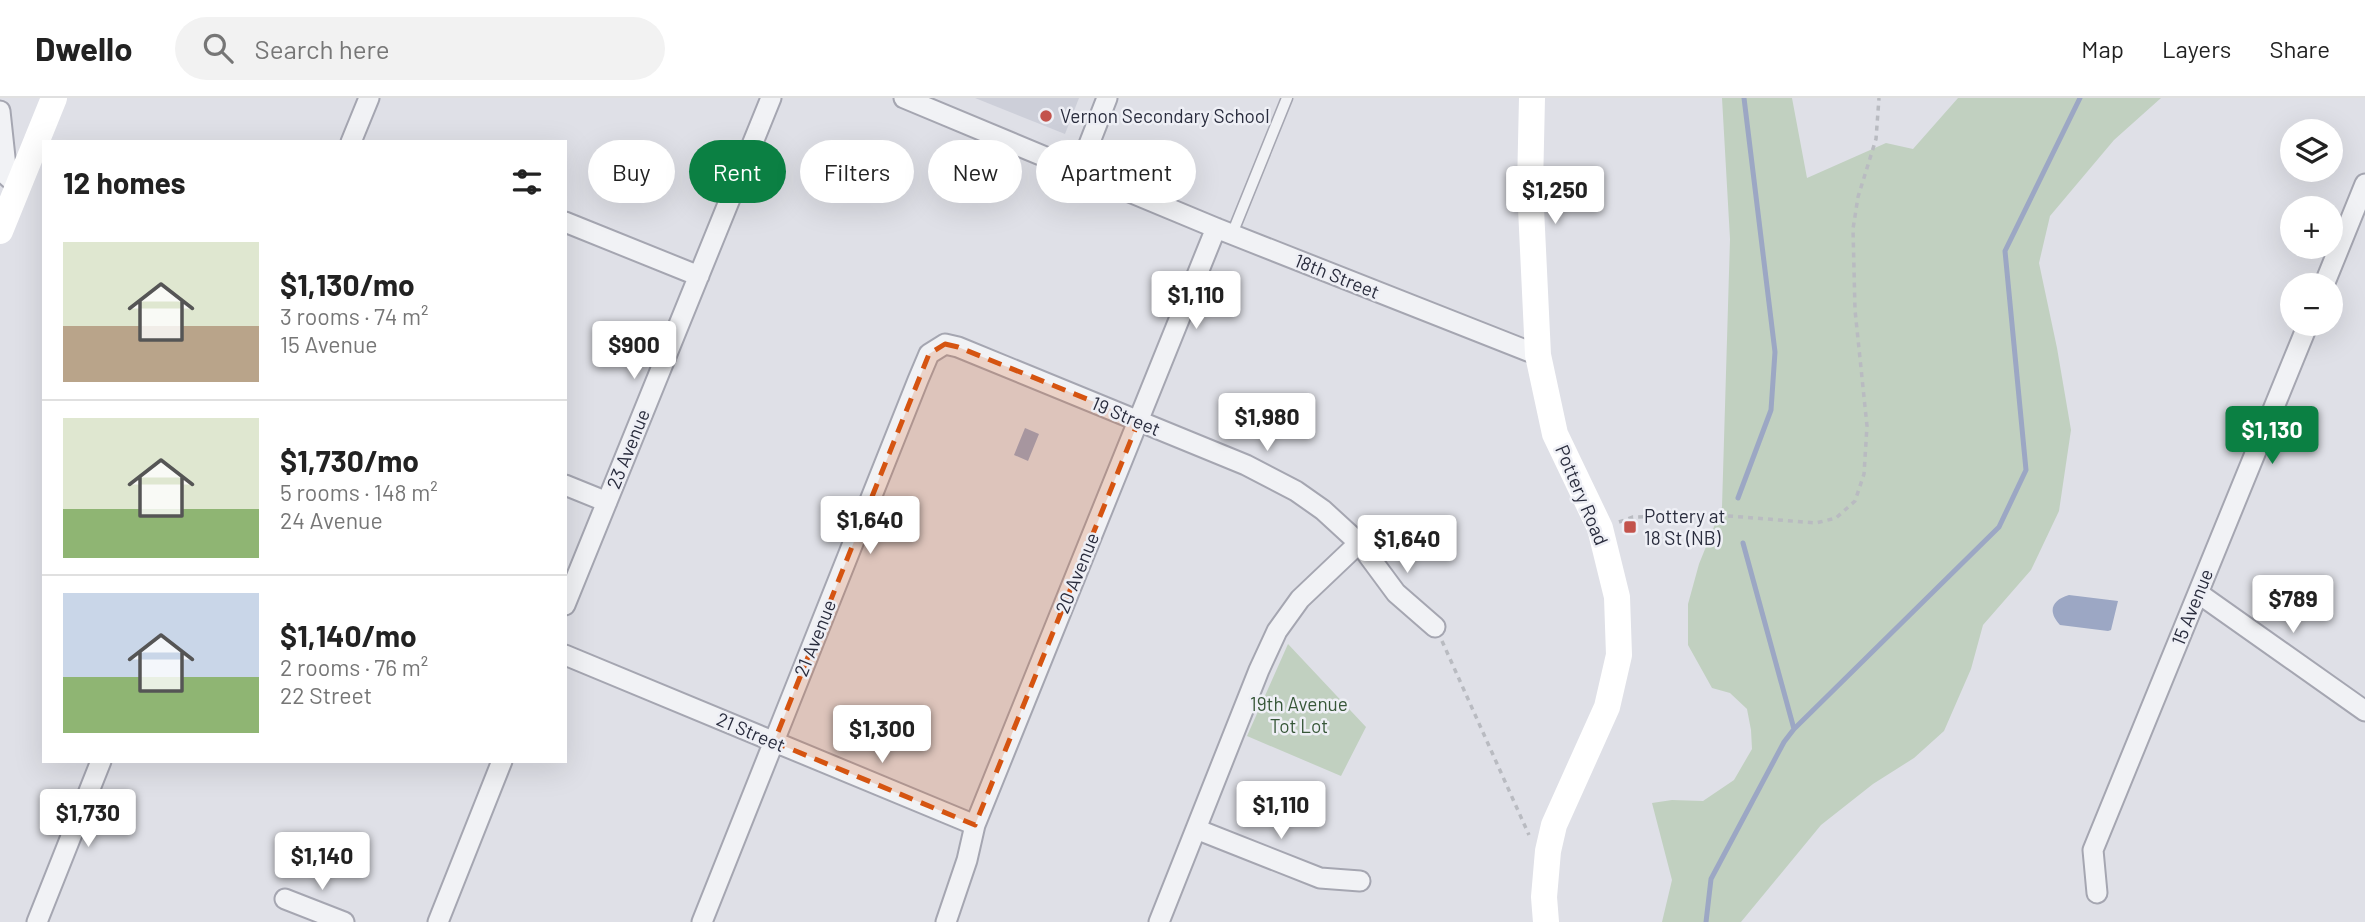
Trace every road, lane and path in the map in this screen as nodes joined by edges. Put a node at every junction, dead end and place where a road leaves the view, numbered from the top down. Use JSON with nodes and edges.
{"nodes":[{"id":1,"x":54,"y":98,"type":"edge"},
{"id":2,"x":369,"y":98,"type":"edge"},
{"id":3,"x":771,"y":98,"type":"edge"},
{"id":4,"x":904,"y":98,"type":"edge"},
{"id":5,"x":1107,"y":98,"type":"edge"},
{"id":6,"x":1287,"y":98,"type":"edge"},
{"id":7,"x":1531,"y":98,"type":"edge"},
{"id":8,"x":1879,"y":98,"type":"edge"},
{"id":9,"x":0,"y":110,"type":"edge"},
{"id":10,"x":352,"y":140,"type":"edge"},
{"id":11,"x":1091,"y":140,"type":"edge"},
{"id":12,"x":1036,"y":152,"type":"edge"},
{"id":13,"x":2365,"y":184,"type":"edge"},
{"id":14,"x":18,"y":186,"type":"junction"},
{"id":15,"x":1157,"y":203,"type":"edge"},
{"id":16,"x":2361,"y":204,"type":"edge"},
{"id":17,"x":567,"y":223,"type":"edge"},
{"id":18,"x":0,"y":231,"type":"edge"},
{"id":19,"x":1224,"y":231,"type":"junction"},
{"id":20,"x":2329,"y":273,"type":"edge"},
{"id":21,"x":699,"y":276,"type":"junction"},
{"id":22,"x":2303,"y":336,"type":"edge"},
{"id":23,"x":929,"y":354,"type":"joint"},
{"id":24,"x":1538,"y":355,"type":"junction"},
{"id":25,"x":1139,"y":420,"type":"junction"},
{"id":26,"x":567,"y":486,"type":"edge"},
{"id":27,"x":607,"y":502,"type":"junction"},
{"id":28,"x":1600,"y":528,"type":"junction"},
{"id":29,"x":1359,"y":542,"type":"junction"},
{"id":30,"x":2198,"y":593,"type":"junction"},
{"id":31,"x":567,"y":600,"type":"edge"},
{"id":32,"x":1435,"y":627,"type":"joint"},
{"id":33,"x":567,"y":656,"type":"edge"},
{"id":34,"x":2365,"y":711,"type":"edge"},
{"id":35,"x":774,"y":742,"type":"junction"},
{"id":36,"x":100,"y":763,"type":"edge"},
{"id":37,"x":501,"y":763,"type":"edge"},
{"id":38,"x":975,"y":825,"type":"junction"},
{"id":39,"x":1196,"y":829,"type":"junction"},
{"id":40,"x":1548,"y":851,"type":"junction"},
{"id":41,"x":1360,"y":881,"type":"dead end"},
{"id":42,"x":2097,"y":893,"type":"dead end"},
{"id":43,"x":285,"y":899,"type":"dead end"},
{"id":44,"x":37,"y":922,"type":"edge"},
{"id":45,"x":344,"y":922,"type":"edge"},
{"id":46,"x":438,"y":922,"type":"edge"},
{"id":47,"x":702,"y":922,"type":"edge"},
{"id":48,"x":946,"y":922,"type":"edge"},
{"id":49,"x":1158,"y":922,"type":"edge"},
{"id":50,"x":1546,"y":922,"type":"edge"}],
"edges":[{"from":1,"to":14,"type":"street"},
{"from":2,"to":10,"type":"street"},
{"from":3,"to":21,"type":"street","name":"23 Avenue"},
{"from":4,"to":12,"type":"street","name":"18th Street"},
{"from":5,"to":11,"type":"street"},
{"from":6,"to":19,"type":"lane"},
{"from":7,"to":24,"type":"street","name":"Pottery Road"},
{"from":8,"to":28,"type":"path"},
{"from":9,"to":14,"type":"street"},
{"from":13,"to":16,"type":"street"},
{"from":14,"to":18,"type":"street"},
{"from":15,"to":19,"type":"street","name":"18th Street"},
{"from":16,"to":20,"type":"street"},
{"from":17,"to":21,"type":"street"},
{"from":19,"to":24,"type":"street","name":"18th Street"},
{"from":19,"to":25,"type":"street","name":"20 Avenue"},
{"from":21,"to":27,"type":"street","name":"23 Avenue"},
{"from":22,"to":30,"type":"street","name":"15 Avenue"},
{"from":23,"to":25,"type":"street","name":"19 Street"},
{"from":23,"to":35,"type":"street","name":"21 Avenue"},
{"from":24,"to":28,"type":"street","name":"Pottery Road"},
{"from":25,"to":29,"type":"street","name":"19 Street"},
{"from":25,"to":38,"type":"street","name":"20 Avenue"},
{"from":26,"to":27,"type":"street"},
{"from":27,"to":31,"type":"street","name":"23 Avenue"},
{"from":28,"to":40,"type":"street","name":"Pottery Road"},
{"from":29,"to":32,"type":"street","name":"19 Street"},
{"from":29,"to":39,"type":"street"},
{"from":30,"to":34,"type":"street"},
{"from":30,"to":42,"type":"street","name":"15 Avenue"},
{"from":32,"to":40,"type":"path"},
{"from":33,"to":35,"type":"street","name":"21 Street"},
{"from":35,"to":38,"type":"street","name":"21 Street"},
{"from":35,"to":47,"type":"street","name":"21 Avenue"},
{"from":36,"to":44,"type":"street"},
{"from":37,"to":46,"type":"street"},
{"from":38,"to":48,"type":"street","name":"20 Avenue"},
{"from":39,"to":41,"type":"street"},
{"from":39,"to":49,"type":"street"},
{"from":40,"to":50,"type":"street","name":"Pottery Road"},
{"from":43,"to":45,"type":"street"}]}
